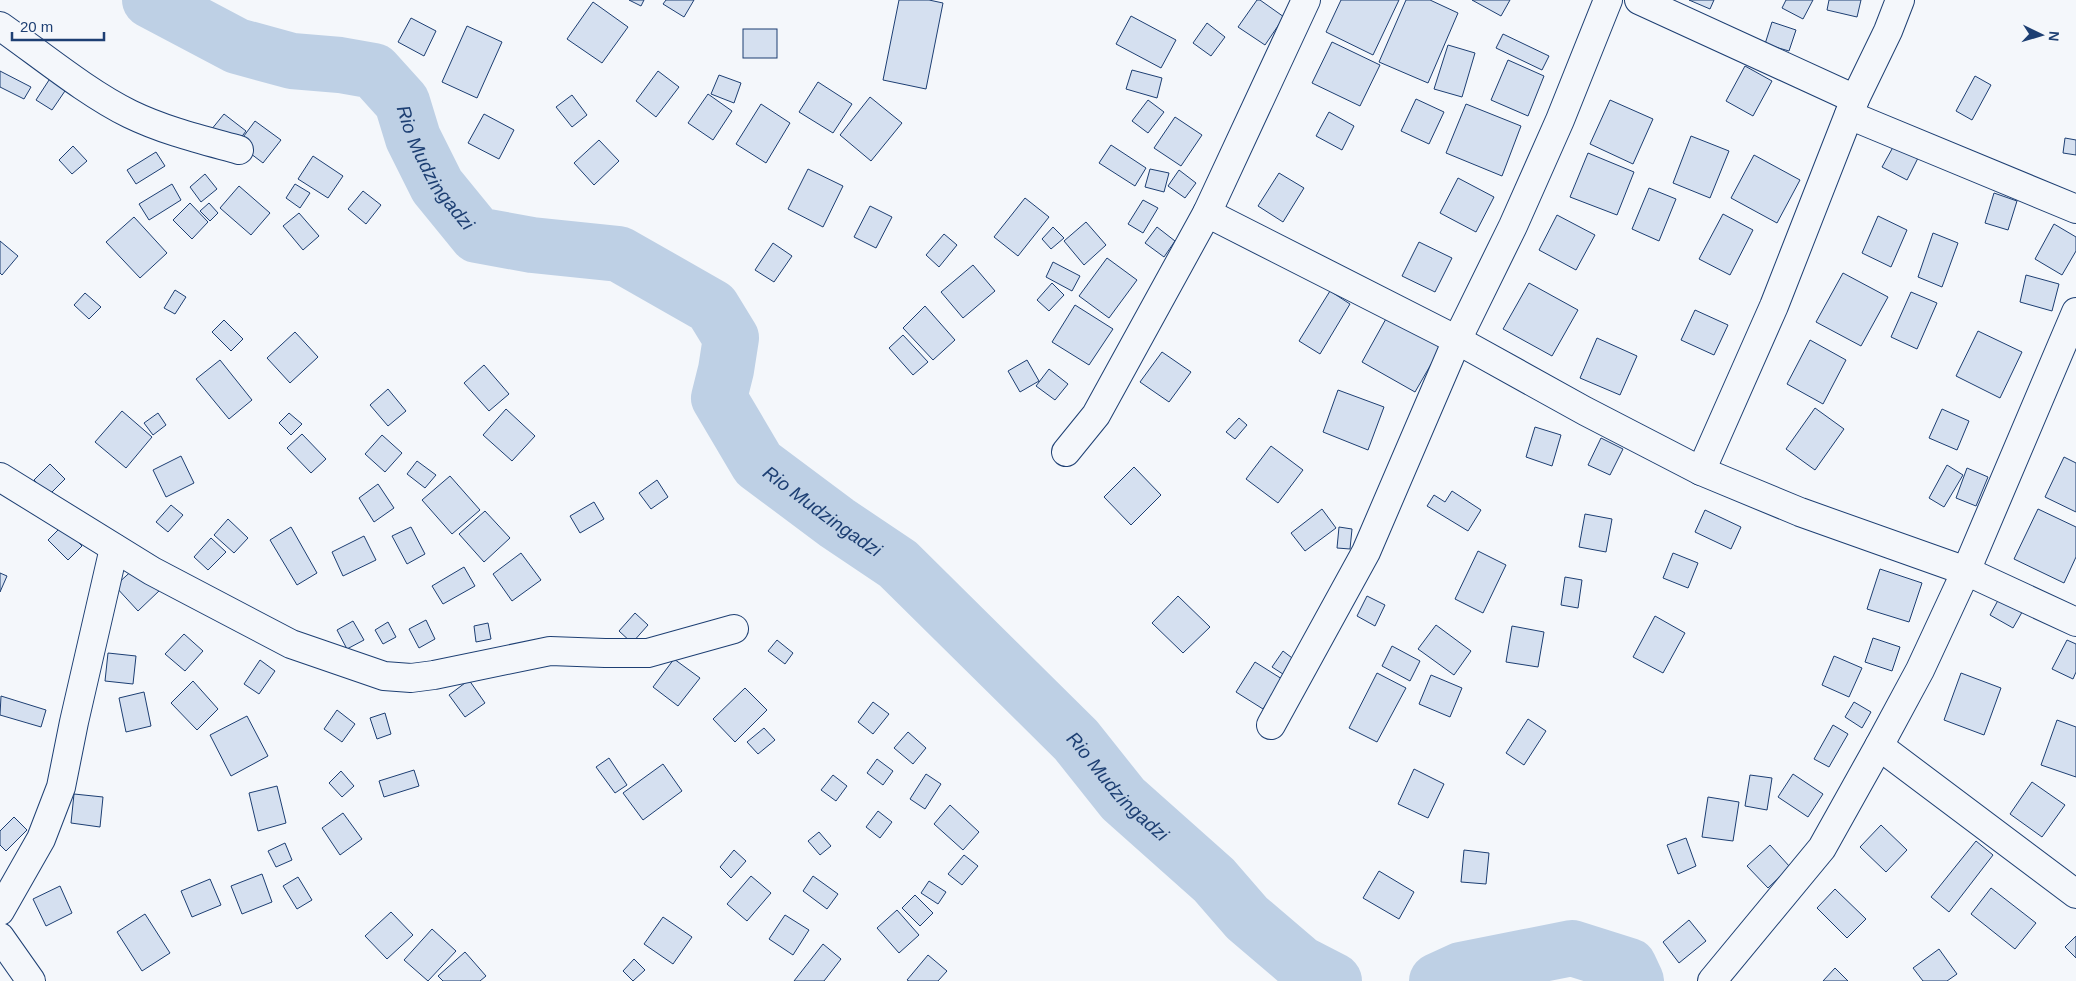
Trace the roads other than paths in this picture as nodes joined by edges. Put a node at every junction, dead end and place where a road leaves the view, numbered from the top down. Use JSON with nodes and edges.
{"nodes":[{"id":1,"x":1306,"y":0,"type":"edge"},
{"id":2,"x":1608,"y":0,"type":"edge"},
{"id":3,"x":1639,"y":0,"type":"edge"},
{"id":4,"x":1900,"y":0,"type":"edge"},
{"id":5,"x":0,"y":26,"type":"edge"},
{"id":6,"x":1852,"y":107,"type":"junction"},
{"id":7,"x":240,"y":150,"type":"dead end"},
{"id":8,"x":2076,"y":209,"type":"edge"},
{"id":9,"x":1207,"y":213,"type":"junction"},
{"id":10,"x":2076,"y":312,"type":"edge"},
{"id":11,"x":1457,"y":340,"type":"junction"},
{"id":12,"x":1066,"y":452,"type":"dead end"},
{"id":13,"x":1701,"y":471,"type":"junction"},
{"id":14,"x":0,"y":477,"type":"edge"},
{"id":15,"x":114,"y":548,"type":"junction"},
{"id":16,"x":1966,"y":571,"type":"junction"},
{"id":17,"x":2076,"y":622,"type":"edge"},
{"id":18,"x":734,"y":629,"type":"dead end"},
{"id":19,"x":1271,"y":725,"type":"dead end"},
{"id":20,"x":1879,"y":746,"type":"junction"},
{"id":21,"x":2076,"y":894,"type":"edge"},
{"id":22,"x":0,"y":911,"type":"edge"},
{"id":23,"x":0,"y":937,"type":"edge"},
{"id":24,"x":31,"y":981,"type":"edge"},
{"id":25,"x":1712,"y":981,"type":"edge"}],
"edges":[{"from":1,"to":9,"type":"street"},
{"from":2,"to":11,"type":"street"},
{"from":3,"to":6,"type":"street"},
{"from":4,"to":6,"type":"street"},
{"from":5,"to":7,"type":"street"},
{"from":6,"to":8,"type":"street"},
{"from":6,"to":13,"type":"street"},
{"from":9,"to":11,"type":"street"},
{"from":9,"to":12,"type":"street"},
{"from":10,"to":16,"type":"street"},
{"from":11,"to":13,"type":"street"},
{"from":11,"to":19,"type":"street"},
{"from":13,"to":16,"type":"street"},
{"from":14,"to":15,"type":"street"},
{"from":15,"to":18,"type":"street"},
{"from":15,"to":22,"type":"street"},
{"from":16,"to":17,"type":"street"},
{"from":16,"to":20,"type":"street"},
{"from":20,"to":21,"type":"street"},
{"from":20,"to":25,"type":"street"},
{"from":23,"to":24,"type":"street"}]}
